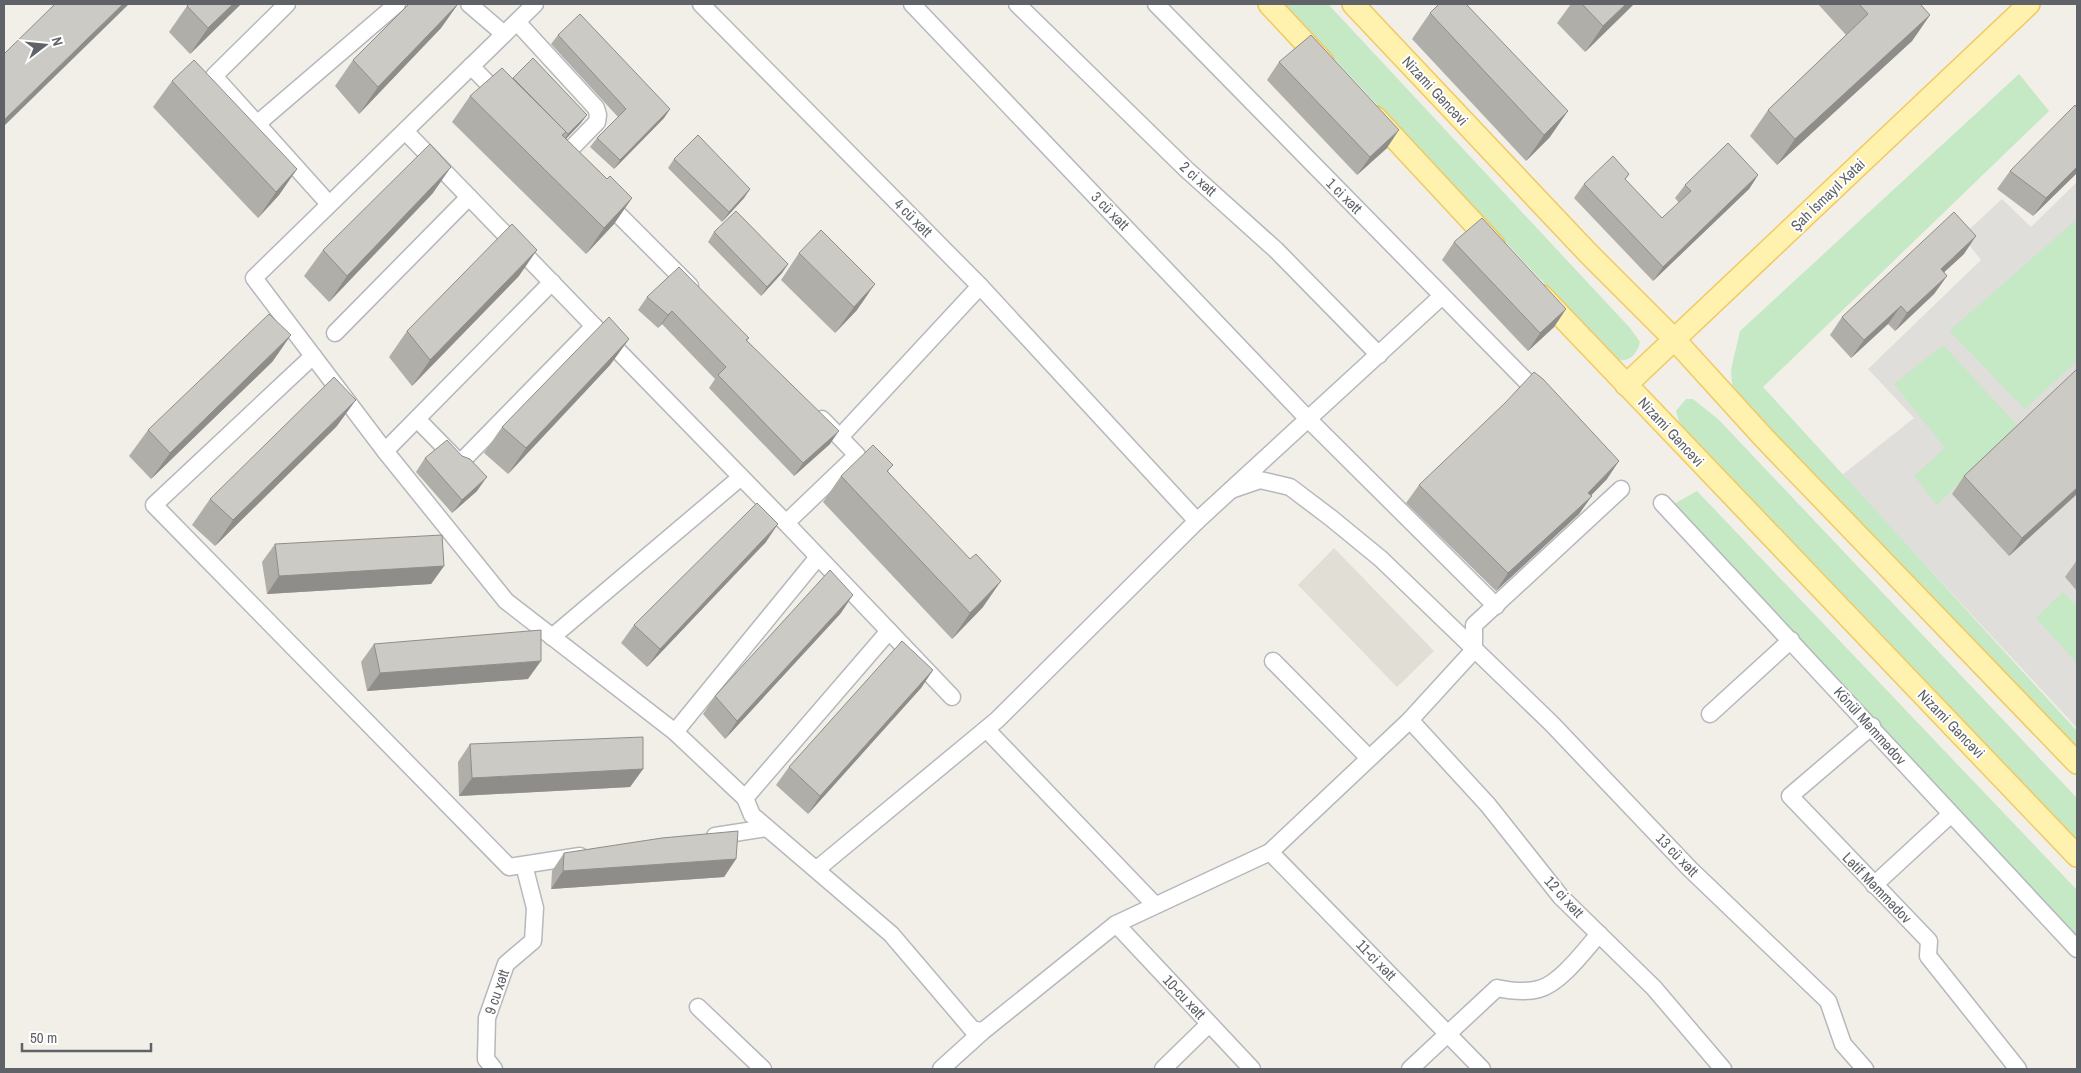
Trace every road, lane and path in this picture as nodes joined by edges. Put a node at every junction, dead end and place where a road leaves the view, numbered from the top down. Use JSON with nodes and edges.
{"nodes":[{"id":1,"x":287,"y":4,"type":"edge"},
{"id":2,"x":397,"y":4,"type":"edge"},
{"id":3,"x":469,"y":4,"type":"edge"},
{"id":4,"x":535,"y":4,"type":"edge"},
{"id":5,"x":701,"y":4,"type":"edge"},
{"id":6,"x":912,"y":4,"type":"edge"},
{"id":7,"x":1017,"y":4,"type":"edge"},
{"id":8,"x":1156,"y":4,"type":"edge"},
{"id":9,"x":1269,"y":4,"type":"edge"},
{"id":10,"x":1353,"y":4,"type":"edge"},
{"id":11,"x":2029,"y":4,"type":"edge"},
{"id":12,"x":517,"y":22,"type":"junction"},
{"id":13,"x":504,"y":34,"type":"junction"},
{"id":14,"x":471,"y":66,"type":"junction"},
{"id":15,"x":1334,"y":74,"type":"edge"},
{"id":16,"x":1361,"y":103,"type":"edge"},
{"id":17,"x":513,"y":109,"type":"edge"},
{"id":18,"x":257,"y":124,"type":"junction"},
{"id":19,"x":405,"y":131,"type":"junction"},
{"id":20,"x":548,"y":144,"type":"edge"},
{"id":21,"x":562,"y":158,"type":"junction"},
{"id":22,"x":576,"y":172,"type":"edge"},
{"id":23,"x":597,"y":193,"type":"edge"},
{"id":24,"x":469,"y":197,"type":"junction"},
{"id":25,"x":330,"y":204,"type":"junction"},
{"id":26,"x":1509,"y":261,"type":"edge"},
{"id":27,"x":552,"y":282,"type":"junction"},
{"id":28,"x":1529,"y":283,"type":"edge"},
{"id":29,"x":980,"y":286,"type":"junction"},
{"id":30,"x":1442,"y":296,"type":"junction"},
{"id":31,"x":701,"y":298,"type":"edge"},
{"id":32,"x":594,"y":326,"type":"junction"},
{"id":33,"x":335,"y":333,"type":"dead end"},
{"id":34,"x":1675,"y":340,"type":"junction"},
{"id":35,"x":1379,"y":355,"type":"junction"},
{"id":36,"x":313,"y":356,"type":"junction"},
{"id":37,"x":1626,"y":385,"type":"junction"},
{"id":38,"x":1532,"y":388,"type":"edge"},
{"id":39,"x":812,"y":409,"type":"edge"},
{"id":40,"x":417,"y":419,"type":"junction"},
{"id":41,"x":1308,"y":419,"type":"junction"},
{"id":42,"x":840,"y":437,"type":"junction"},
{"id":43,"x":385,"y":451,"type":"junction"},
{"id":44,"x":741,"y":477,"type":"junction"},
{"id":45,"x":1621,"y":489,"type":"dead end"},
{"id":46,"x":1232,"y":490,"type":"junction"},
{"id":47,"x":1662,"y":502,"type":"dead end"},
{"id":48,"x":1198,"y":521,"type":"junction"},
{"id":49,"x":786,"y":523,"type":"junction"},
{"id":50,"x":818,"y":557,"type":"junction"},
{"id":51,"x":1496,"y":606,"type":"junction"},
{"id":52,"x":889,"y":632,"type":"junction"},
{"id":53,"x":552,"y":636,"type":"junction"},
{"id":54,"x":1791,"y":640,"type":"junction"},
{"id":55,"x":1474,"y":650,"type":"junction"},
{"id":56,"x":1273,"y":661,"type":"dead end"},
{"id":57,"x":952,"y":697,"type":"dead end"},
{"id":58,"x":1710,"y":714,"type":"dead end"},
{"id":59,"x":1410,"y":720,"type":"junction"},
{"id":60,"x":1872,"y":726,"type":"junction"},
{"id":61,"x":986,"y":729,"type":"junction"},
{"id":62,"x":675,"y":732,"type":"junction"},
{"id":63,"x":1369,"y":758,"type":"junction"},
{"id":64,"x":2077,"y":763,"type":"edge"},
{"id":65,"x":745,"y":798,"type":"junction"},
{"id":66,"x":1950,"y":815,"type":"junction"},
{"id":67,"x":767,"y":828,"type":"junction"},
{"id":68,"x":699,"y":838,"type":"edge"},
{"id":69,"x":1270,"y":852,"type":"junction"},
{"id":70,"x":592,"y":854,"type":"edge"},
{"id":71,"x":2077,"y":856,"type":"edge"},
{"id":72,"x":524,"y":865,"type":"junction"},
{"id":73,"x":817,"y":869,"type":"junction"},
{"id":74,"x":1874,"y":885,"type":"junction"},
{"id":75,"x":1155,"y":905,"type":"junction"},
{"id":76,"x":1116,"y":924,"type":"junction"},
{"id":77,"x":1599,"y":934,"type":"junction"},
{"id":78,"x":2077,"y":949,"type":"edge"},
{"id":79,"x":698,"y":1006,"type":"dead end"},
{"id":80,"x":1210,"y":1024,"type":"junction"},
{"id":81,"x":983,"y":1031,"type":"junction"},
{"id":82,"x":1448,"y":1035,"type":"junction"},
{"id":83,"x":494,"y":1069,"type":"edge"},
{"id":84,"x":763,"y":1069,"type":"edge"},
{"id":85,"x":941,"y":1069,"type":"edge"},
{"id":86,"x":1163,"y":1069,"type":"edge"},
{"id":87,"x":1252,"y":1069,"type":"edge"},
{"id":88,"x":1410,"y":1069,"type":"edge"},
{"id":89,"x":1482,"y":1069,"type":"edge"},
{"id":90,"x":1723,"y":1069,"type":"edge"},
{"id":91,"x":1865,"y":1069,"type":"edge"},
{"id":92,"x":2018,"y":1069,"type":"edge"}],
"edges":[{"from":1,"to":18,"type":"street"},
{"from":2,"to":18,"type":"street"},
{"from":3,"to":13,"type":"street"},
{"from":4,"to":12,"type":"street"},
{"from":5,"to":29,"type":"street","name":"4 cü xətt"},
{"from":6,"to":41,"type":"street","name":"3 cü xətt"},
{"from":7,"to":35,"type":"street","name":"2 ci xətt"},
{"from":8,"to":30,"type":"street","name":"1 ci xətt"},
{"from":9,"to":15,"type":"main road"},
{"from":10,"to":34,"type":"main road","name":"Nizami Gəncəvi"},
{"from":11,"to":34,"type":"main road","name":"Şah İsmayıl Xətai"},
{"from":12,"to":13,"type":"street"},
{"from":12,"to":21,"type":"street"},
{"from":13,"to":14,"type":"street"},
{"from":14,"to":17,"type":"street"},
{"from":14,"to":19,"type":"street"},
{"from":16,"to":26,"type":"main road"},
{"from":18,"to":25,"type":"street"},
{"from":19,"to":24,"type":"street"},
{"from":19,"to":25,"type":"street"},
{"from":20,"to":21,"type":"street"},
{"from":21,"to":22,"type":"street"},
{"from":23,"to":31,"type":"street"},
{"from":24,"to":27,"type":"street"},
{"from":24,"to":33,"type":"street"},
{"from":25,"to":36,"type":"street"},
{"from":27,"to":32,"type":"street"},
{"from":27,"to":40,"type":"street"},
{"from":28,"to":37,"type":"main road","name":"Nizami Gəncəvi"},
{"from":29,"to":42,"type":"street"},
{"from":29,"to":48,"type":"street","name":"4 cü xətt"},
{"from":30,"to":35,"type":"street"},
{"from":30,"to":38,"type":"street","name":"1 ci xətt"},
{"from":32,"to":40,"type":"street"},
{"from":32,"to":44,"type":"street"},
{"from":34,"to":37,"type":"main road","name":"Şah İsmayıl Xətai"},
{"from":34,"to":64,"type":"main road","name":"Nizami Gəncəvi"},
{"from":35,"to":41,"type":"street"},
{"from":36,"to":43,"type":"street"},
{"from":36,"to":72,"type":"street"},
{"from":37,"to":71,"type":"main road","name":"Nizami Gəncəvi"},
{"from":39,"to":42,"type":"street"},
{"from":40,"to":43,"type":"street"},
{"from":41,"to":46,"type":"street"},
{"from":41,"to":51,"type":"street","name":"3 cü xətt"},
{"from":42,"to":49,"type":"street"},
{"from":43,"to":53,"type":"street"},
{"from":44,"to":49,"type":"street"},
{"from":44,"to":53,"type":"street"},
{"from":45,"to":51,"type":"street"},
{"from":46,"to":48,"type":"street"},
{"from":46,"to":55,"type":"street","name":"13 cü xətt"},
{"from":47,"to":54,"type":"street","name":"Könül Məmmədov"},
{"from":48,"to":61,"type":"street"},
{"from":49,"to":50,"type":"street"},
{"from":50,"to":52,"type":"street"},
{"from":50,"to":62,"type":"street"},
{"from":51,"to":55,"type":"street"},
{"from":52,"to":57,"type":"street"},
{"from":52,"to":65,"type":"street"},
{"from":53,"to":62,"type":"street"},
{"from":54,"to":58,"type":"street"},
{"from":54,"to":60,"type":"street","name":"Könül Məmmədov"},
{"from":55,"to":59,"type":"street"},
{"from":55,"to":91,"type":"street","name":"13 cü xətt"},
{"from":56,"to":63,"type":"street"},
{"from":59,"to":63,"type":"street"},
{"from":59,"to":77,"type":"street","name":"12 ci xətt"},
{"from":60,"to":66,"type":"street","name":"Könül Məmmədov"},
{"from":60,"to":74,"type":"street","name":"Lətif Məmmədov"},
{"from":61,"to":73,"type":"street"},
{"from":61,"to":75,"type":"street"},
{"from":62,"to":65,"type":"street"},
{"from":63,"to":69,"type":"street"},
{"from":65,"to":67,"type":"street"},
{"from":66,"to":74,"type":"street"},
{"from":66,"to":78,"type":"street","name":"Könül Məmmədov"},
{"from":67,"to":68,"type":"street"},
{"from":67,"to":73,"type":"street"},
{"from":69,"to":75,"type":"street"},
{"from":69,"to":82,"type":"street","name":"11-ci xətt"},
{"from":70,"to":72,"type":"street"},
{"from":72,"to":83,"type":"street","name":"9 cu xətt"},
{"from":73,"to":81,"type":"street"},
{"from":74,"to":92,"type":"street","name":"Lətif Məmmədov"},
{"from":75,"to":76,"type":"street"},
{"from":76,"to":80,"type":"street","name":"10-cu xətt"},
{"from":76,"to":81,"type":"street"},
{"from":77,"to":82,"type":"street"},
{"from":77,"to":90,"type":"street","name":"12 ci xətt"},
{"from":79,"to":84,"type":"street"},
{"from":80,"to":86,"type":"street"},
{"from":80,"to":87,"type":"street","name":"10-cu xətt"},
{"from":81,"to":85,"type":"street"},
{"from":82,"to":88,"type":"street"},
{"from":82,"to":89,"type":"street","name":"11-ci xətt"}]}
